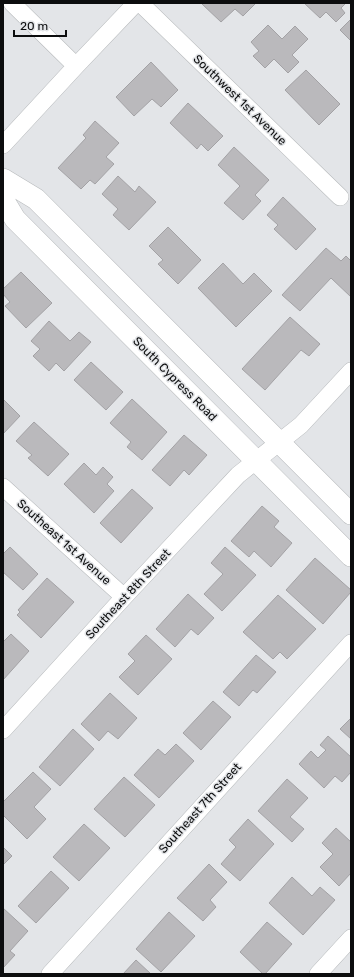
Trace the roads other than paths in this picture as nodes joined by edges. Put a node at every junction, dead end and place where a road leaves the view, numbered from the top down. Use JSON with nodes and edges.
{"nodes":[{"id":1,"x":12,"y":3,"type":"edge"},
{"id":2,"x":136,"y":3,"type":"edge"},
{"id":3,"x":140,"y":3,"type":"edge"},
{"id":4,"x":76,"y":66,"type":"junction"},
{"id":5,"x":3,"y":145,"type":"edge"},
{"id":6,"x":3,"y":179,"type":"edge"},
{"id":7,"x":340,"y":197,"type":"dead end"},
{"id":8,"x":3,"y":199,"type":"edge"},
{"id":9,"x":351,"y":371,"type":"edge"},
{"id":10,"x":279,"y":442,"type":"junction"},
{"id":11,"x":256,"y":460,"type":"junction"},
{"id":12,"x":3,"y":487,"type":"edge"},
{"id":13,"x":351,"y":514,"type":"edge"},
{"id":14,"x":351,"y":556,"type":"edge"},
{"id":15,"x":124,"y":597,"type":"junction"},
{"id":16,"x":351,"y":643,"type":"edge"},
{"id":17,"x":3,"y":730,"type":"edge"},
{"id":18,"x":351,"y":938,"type":"edge"},
{"id":19,"x":50,"y":974,"type":"edge"},
{"id":20,"x":318,"y":974,"type":"edge"}],
"edges":[{"from":1,"to":4,"type":"street"},
{"from":2,"to":4,"type":"street"},
{"from":3,"to":7,"type":"street","name":"Southwest 1st Avenue"},
{"from":4,"to":5,"type":"street"},
{"from":6,"to":10,"type":"street"},
{"from":8,"to":11,"type":"street","name":"South Cypress Road"},
{"from":9,"to":10,"type":"street","name":"Southeast 8th Street"},
{"from":10,"to":11,"type":"street","name":"Southeast 8th Street"},
{"from":10,"to":13,"type":"street"},
{"from":11,"to":14,"type":"street","name":"South Cypress Road"},
{"from":11,"to":15,"type":"street","name":"Southeast 8th Street"},
{"from":12,"to":15,"type":"street","name":"Southeast 1st Avenue"},
{"from":15,"to":17,"type":"street","name":"Southeast 8th Street"},
{"from":16,"to":19,"type":"street","name":"Southeast 7th Street"},
{"from":18,"to":20,"type":"street"}]}
